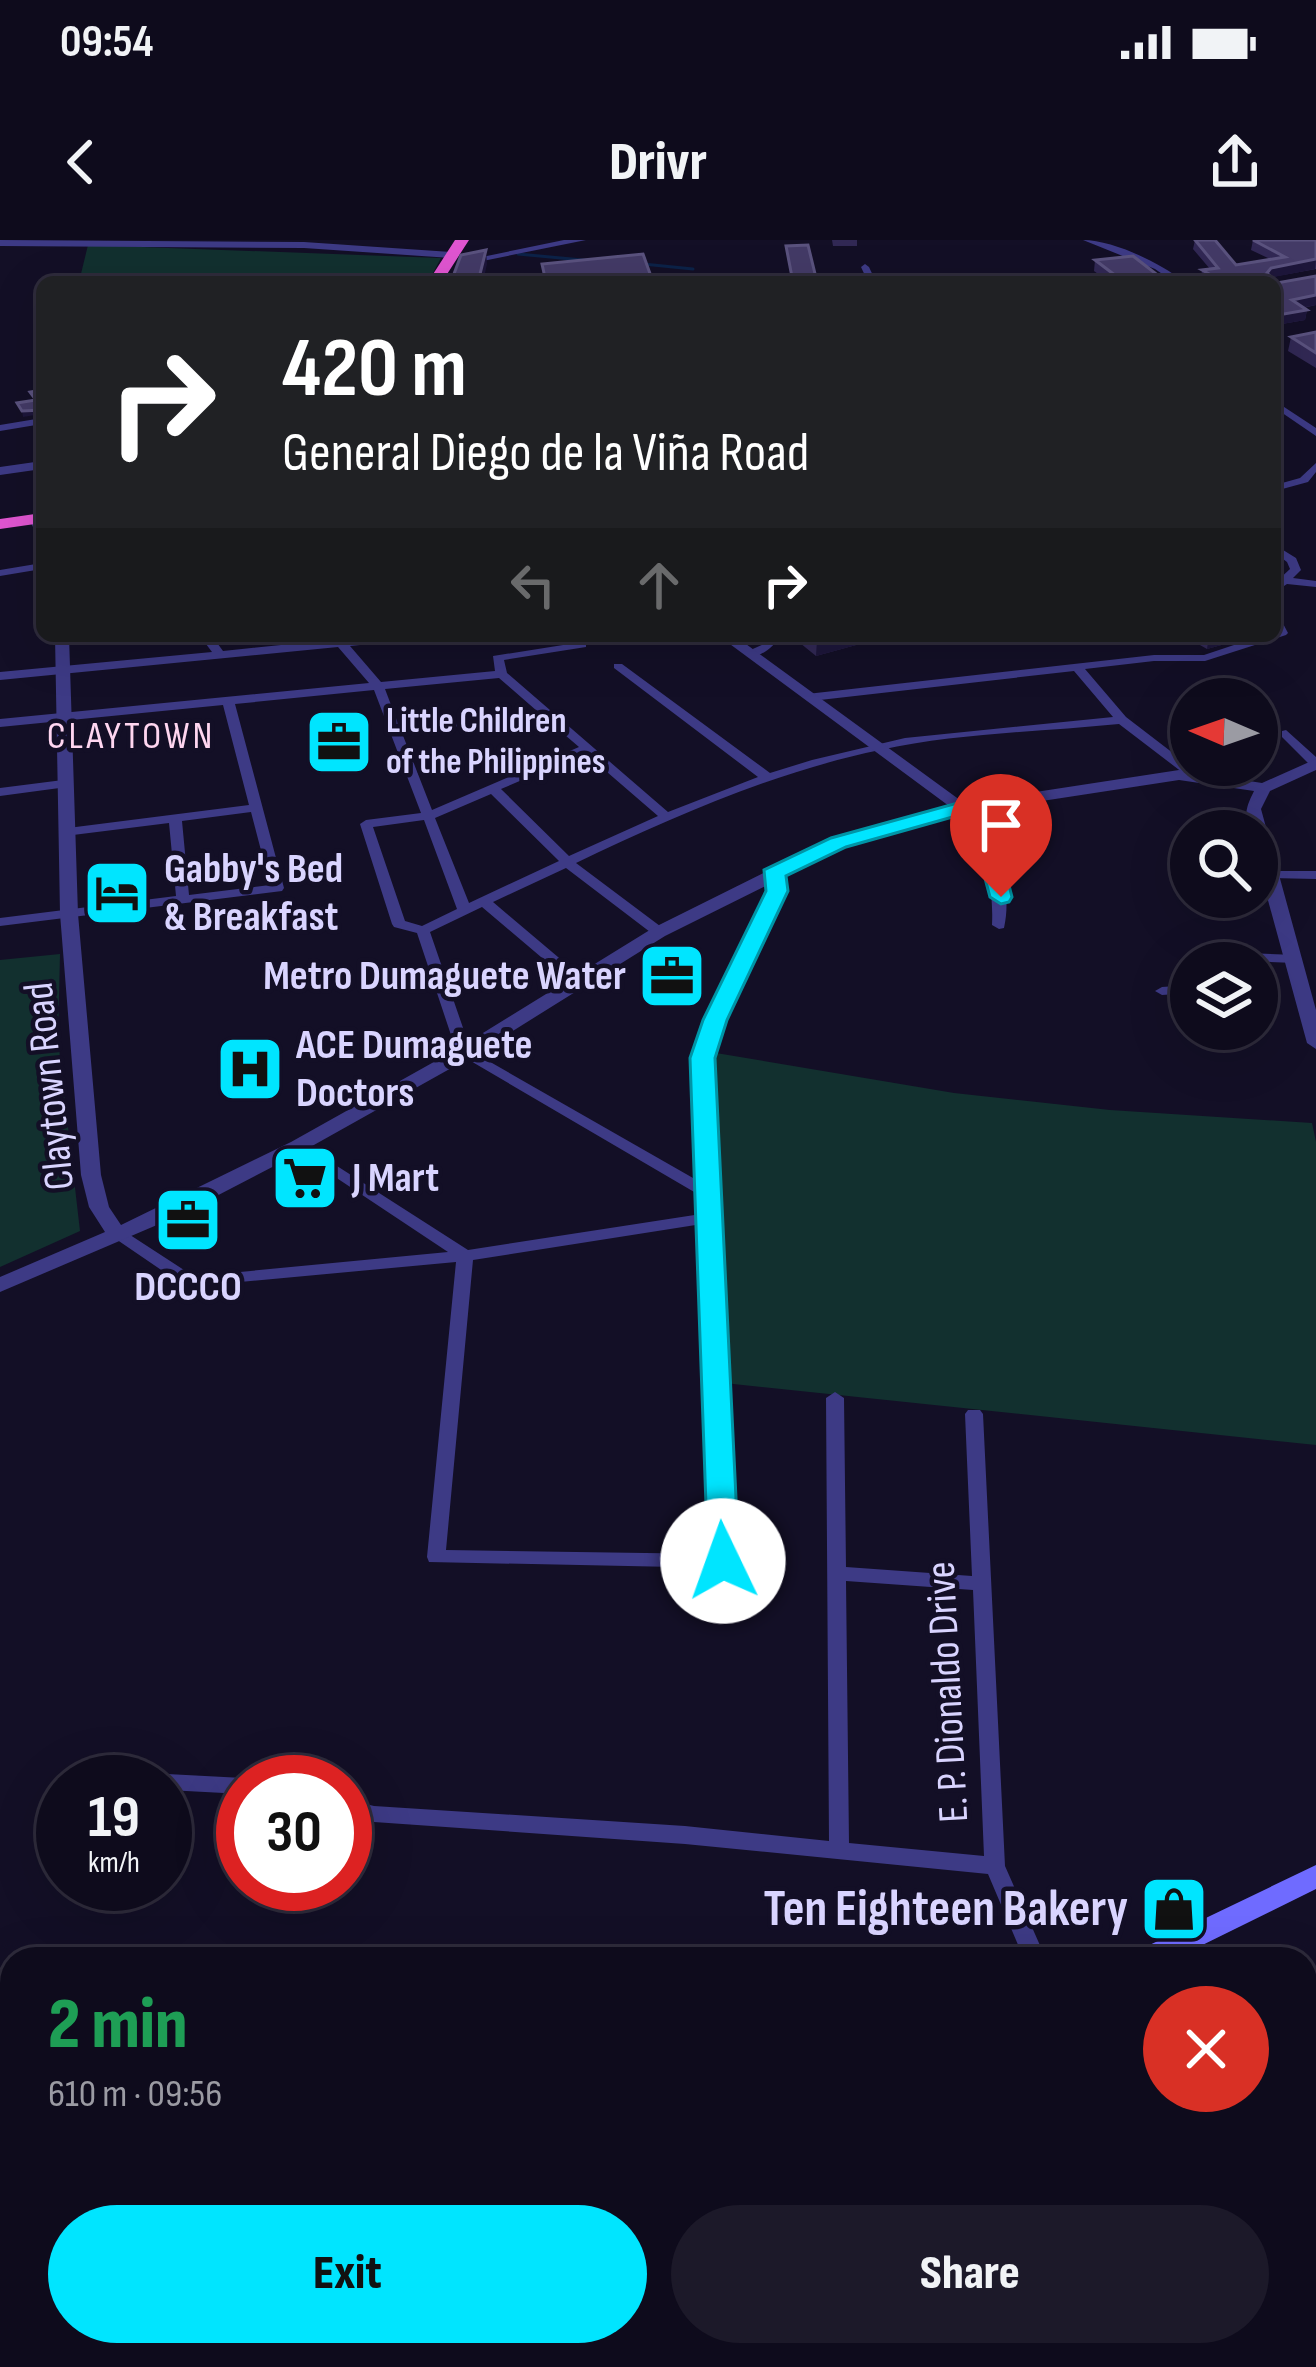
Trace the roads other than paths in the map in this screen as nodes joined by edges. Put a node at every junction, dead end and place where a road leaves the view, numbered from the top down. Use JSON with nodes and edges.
{"nodes":[{"id":1,"x":462,"y":240,"type":"edge"},
{"id":2,"x":581,"y":240,"type":"edge"},
{"id":3,"x":1087,"y":240,"type":"edge"},
{"id":4,"x":230,"y":242,"type":"edge"},
{"id":5,"x":0,"y":243,"type":"edge"},
{"id":6,"x":448,"y":260,"type":"junction"},
{"id":7,"x":865,"y":267,"type":"dead end"},
{"id":8,"x":439,"y":276,"type":"edge"},
{"id":9,"x":869,"y":276,"type":"edge"},
{"id":10,"x":1171,"y":276,"type":"edge"},
{"id":11,"x":1281,"y":408,"type":"edge"},
{"id":12,"x":36,"y":422,"type":"edge"},
{"id":13,"x":0,"y":428,"type":"edge"},
{"id":14,"x":1316,"y":433,"type":"edge"},
{"id":15,"x":36,"y":466,"type":"edge"},
{"id":16,"x":1316,"y":466,"type":"edge"},
{"id":17,"x":0,"y":471,"type":"edge"},
{"id":18,"x":1281,"y":486,"type":"edge"},
{"id":19,"x":36,"y":523,"type":"edge"},
{"id":20,"x":0,"y":524,"type":"edge"},
{"id":21,"x":1281,"y":552,"type":"edge"},
{"id":22,"x":36,"y":567,"type":"edge"},
{"id":23,"x":0,"y":573,"type":"edge"},
{"id":24,"x":1288,"y":581,"type":"junction"},
{"id":25,"x":1316,"y":584,"type":"edge"},
{"id":26,"x":1281,"y":585,"type":"edge"},
{"id":27,"x":62,"y":642,"type":"edge"},
{"id":28,"x":210,"y":642,"type":"edge"},
{"id":29,"x":331,"y":642,"type":"edge"},
{"id":30,"x":340,"y":642,"type":"edge"},
{"id":31,"x":734,"y":642,"type":"edge"},
{"id":32,"x":771,"y":642,"type":"edge"},
{"id":33,"x":1255,"y":642,"type":"edge"},
{"id":34,"x":582,"y":645,"type":"dead end"},
{"id":35,"x":750,"y":654,"type":"junction"},
{"id":36,"x":220,"y":656,"type":"junction"},
{"id":37,"x":618,"y":666,"type":"dead end"},
{"id":38,"x":64,"y":670,"type":"junction"},
{"id":39,"x":1079,"y":670,"type":"junction"},
{"id":40,"x":502,"y":674,"type":"junction"},
{"id":41,"x":0,"y":676,"type":"edge"},
{"id":42,"x":378,"y":686,"type":"junction"},
{"id":43,"x":811,"y":698,"type":"junction"},
{"id":44,"x":228,"y":700,"type":"junction"},
{"id":45,"x":547,"y":713,"type":"junction"},
{"id":46,"x":64,"y":716,"type":"junction"},
{"id":47,"x":1122,"y":720,"type":"junction"},
{"id":48,"x":0,"y":723,"type":"edge"},
{"id":49,"x":395,"y":730,"type":"junction"},
{"id":50,"x":1286,"y":734,"type":"dead end"},
{"id":51,"x":877,"y":746,"type":"junction"},
{"id":52,"x":587,"y":748,"type":"junction"},
{"id":53,"x":1170,"y":757,"type":"edge"},
{"id":54,"x":1316,"y":764,"type":"edge"},
{"id":55,"x":768,"y":778,"type":"junction"},
{"id":56,"x":1170,"y":779,"type":"edge"},
{"id":57,"x":63,"y":784,"type":"junction"},
{"id":58,"x":1252,"y":786,"type":"edge"},
{"id":59,"x":492,"y":788,"type":"junction"},
{"id":60,"x":1264,"y":788,"type":"junction"},
{"id":61,"x":0,"y":792,"type":"edge"},
{"id":62,"x":254,"y":808,"type":"junction"},
{"id":63,"x":961,"y":808,"type":"junction"},
{"id":64,"x":1253,"y":810,"type":"edge"},
{"id":65,"x":428,"y":816,"type":"junction"},
{"id":66,"x":175,"y":818,"type":"junction"},
{"id":67,"x":667,"y":818,"type":"junction"},
{"id":68,"x":65,"y":832,"type":"junction"},
{"id":69,"x":568,"y":863,"type":"junction"},
{"id":70,"x":772,"y":874,"type":"junction"},
{"id":71,"x":1278,"y":875,"type":"edge"},
{"id":72,"x":1316,"y":875,"type":"edge"},
{"id":73,"x":183,"y":900,"type":"junction"},
{"id":74,"x":484,"y":902,"type":"junction"},
{"id":75,"x":1278,"y":902,"type":"edge"},
{"id":76,"x":465,"y":911,"type":"junction"},
{"id":77,"x":69,"y":914,"type":"junction"},
{"id":78,"x":0,"y":922,"type":"edge"},
{"id":79,"x":999,"y":925,"type":"dead end"},
{"id":80,"x":423,"y":930,"type":"junction"},
{"id":81,"x":659,"y":932,"type":"junction"},
{"id":82,"x":1278,"y":958,"type":"edge"},
{"id":83,"x":1295,"y":959,"type":"junction"},
{"id":84,"x":579,"y":982,"type":"junction"},
{"id":85,"x":1170,"y":990,"type":"edge"},
{"id":86,"x":1162,"y":991,"type":"dead end"},
{"id":87,"x":1316,"y":1043,"type":"edge"},
{"id":88,"x":464,"y":1053,"type":"junction"},
{"id":89,"x":298,"y":1146,"type":"junction"},
{"id":90,"x":707,"y":1193,"type":"junction"},
{"id":91,"x":706,"y":1218,"type":"junction"},
{"id":92,"x":118,"y":1234,"type":"junction"},
{"id":93,"x":465,"y":1256,"type":"junction"},
{"id":94,"x":0,"y":1285,"type":"edge"},
{"id":95,"x":835,"y":1398,"type":"dead end"},
{"id":96,"x":974,"y":1414,"type":"dead end"},
{"id":97,"x":836,"y":1573,"type":"junction"},
{"id":98,"x":982,"y":1584,"type":"junction"},
{"id":99,"x":372,"y":1814,"type":"edge"},
{"id":100,"x":839,"y":1852,"type":"junction"},
{"id":101,"x":995,"y":1866,"type":"junction"},
{"id":102,"x":1316,"y":1876,"type":"edge"},
{"id":103,"x":1030,"y":1947,"type":"edge"},
{"id":104,"x":1184,"y":1947,"type":"edge"}],
"edges":[{"from":1,"to":6,"type":"highway"},
{"from":2,"to":6,"type":"street"},
{"from":3,"to":10,"type":"street"},
{"from":4,"to":5,"type":"street"},
{"from":4,"to":6,"type":"street"},
{"from":6,"to":8,"type":"highway"},
{"from":7,"to":9,"type":"street"},
{"from":11,"to":14,"type":"street"},
{"from":12,"to":13,"type":"street"},
{"from":15,"to":17,"type":"street"},
{"from":16,"to":18,"type":"street"},
{"from":19,"to":20,"type":"highway"},
{"from":21,"to":24,"type":"street"},
{"from":22,"to":23,"type":"street"},
{"from":24,"to":25,"type":"street"},
{"from":24,"to":26,"type":"street"},
{"from":27,"to":38,"type":"street","name":"Claytown Road"},
{"from":28,"to":36,"type":"street"},
{"from":29,"to":36,"type":"street"},
{"from":30,"to":42,"type":"street"},
{"from":31,"to":35,"type":"street"},
{"from":32,"to":35,"type":"street"},
{"from":33,"to":39,"type":"street"},
{"from":34,"to":40,"type":"street"},
{"from":35,"to":43,"type":"street"},
{"from":36,"to":38,"type":"street"},
{"from":37,"to":55,"type":"street"},
{"from":38,"to":41,"type":"street"},
{"from":38,"to":46,"type":"street","name":"Claytown Road"},
{"from":39,"to":43,"type":"street"},
{"from":39,"to":47,"type":"street"},
{"from":40,"to":42,"type":"street"},
{"from":40,"to":45,"type":"street"},
{"from":42,"to":44,"type":"street"},
{"from":42,"to":49,"type":"street"},
{"from":43,"to":51,"type":"street"},
{"from":44,"to":46,"type":"street"},
{"from":44,"to":62,"type":"street"},
{"from":45,"to":49,"type":"street"},
{"from":45,"to":52,"type":"street"},
{"from":46,"to":48,"type":"street"},
{"from":46,"to":57,"type":"street","name":"Claytown Road"},
{"from":47,"to":51,"type":"street"},
{"from":47,"to":53,"type":"street"},
{"from":49,"to":65,"type":"street"},
{"from":50,"to":54,"type":"street"},
{"from":51,"to":55,"type":"street"},
{"from":51,"to":63,"type":"street"},
{"from":52,"to":59,"type":"street"},
{"from":52,"to":67,"type":"street"},
{"from":54,"to":60,"type":"street"},
{"from":55,"to":67,"type":"street"},
{"from":56,"to":63,"type":"street"},
{"from":57,"to":61,"type":"street"},
{"from":57,"to":68,"type":"street","name":"Claytown Road"},
{"from":58,"to":60,"type":"street"},
{"from":59,"to":65,"type":"street"},
{"from":59,"to":69,"type":"street"},
{"from":60,"to":64,"type":"street"},
{"from":62,"to":66,"type":"street"},
{"from":62,"to":73,"type":"street"},
{"from":63,"to":70,"type":"street"},
{"from":63,"to":79,"type":"street"},
{"from":65,"to":76,"type":"street"},
{"from":65,"to":80,"type":"street"},
{"from":66,"to":68,"type":"street"},
{"from":66,"to":73,"type":"street"},
{"from":67,"to":69,"type":"street"},
{"from":68,"to":77,"type":"street","name":"Claytown Road"},
{"from":69,"to":74,"type":"street"},
{"from":69,"to":81,"type":"street"},
{"from":70,"to":81,"type":"street"},
{"from":70,"to":90,"type":"street"},
{"from":71,"to":72,"type":"street"},
{"from":73,"to":77,"type":"street"},
{"from":74,"to":76,"type":"street"},
{"from":74,"to":84,"type":"street"},
{"from":75,"to":83,"type":"street"},
{"from":76,"to":80,"type":"street"},
{"from":77,"to":78,"type":"street"},
{"from":77,"to":92,"type":"street","name":"Claytown Road"},
{"from":80,"to":88,"type":"street"},
{"from":81,"to":84,"type":"street"},
{"from":82,"to":83,"type":"street"},
{"from":83,"to":87,"type":"street"},
{"from":84,"to":88,"type":"street"},
{"from":85,"to":86,"type":"street"},
{"from":88,"to":89,"type":"street"},
{"from":88,"to":90,"type":"street"},
{"from":89,"to":92,"type":"street"},
{"from":89,"to":93,"type":"street"},
{"from":90,"to":91,"type":"street"},
{"from":91,"to":93,"type":"street"},
{"from":91,"to":93,"type":"street"},
{"from":92,"to":93,"type":"street"},
{"from":92,"to":94,"type":"street"},
{"from":95,"to":97,"type":"street"},
{"from":96,"to":98,"type":"street","name":"E. P. Dionaldo Drive"},
{"from":97,"to":98,"type":"street"},
{"from":97,"to":100,"type":"street"},
{"from":98,"to":101,"type":"street","name":"E. P. Dionaldo Drive"},
{"from":99,"to":100,"type":"street"},
{"from":100,"to":101,"type":"street"},
{"from":101,"to":103,"type":"street","name":"E. P. Dionaldo Drive"},
{"from":102,"to":104,"type":"main road"}]}
